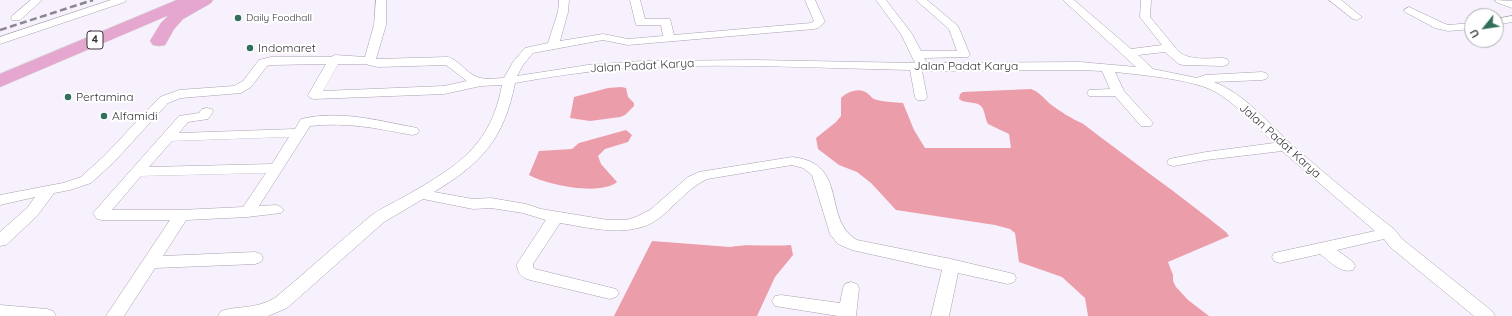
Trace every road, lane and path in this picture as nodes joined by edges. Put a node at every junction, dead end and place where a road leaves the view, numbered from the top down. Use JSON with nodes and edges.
{"nodes":[{"id":1,"x":37,"y":0,"type":"edge"},
{"id":2,"x":121,"y":0,"type":"edge"},
{"id":3,"x":167,"y":0,"type":"edge"},
{"id":4,"x":190,"y":0,"type":"edge"},
{"id":5,"x":205,"y":0,"type":"edge"},
{"id":6,"x":380,"y":0,"type":"edge"},
{"id":7,"x":564,"y":0,"type":"edge"},
{"id":8,"x":635,"y":0,"type":"edge"},
{"id":9,"x":810,"y":0,"type":"edge"},
{"id":10,"x":881,"y":0,"type":"edge"},
{"id":11,"x":921,"y":0,"type":"edge"},
{"id":12,"x":1068,"y":0,"type":"edge"},
{"id":13,"x":1146,"y":0,"type":"edge"},
{"id":14,"x":1334,"y":0,"type":"edge"},
{"id":15,"x":1500,"y":0,"type":"edge"},
{"id":16,"x":1512,"y":5,"type":"edge"},
{"id":17,"x":1409,"y":10,"type":"dead end"},
{"id":18,"x":1357,"y":17,"type":"dead end"},
{"id":19,"x":16,"y":18,"type":"dead end"},
{"id":20,"x":1464,"y":27,"type":"edge"},
{"id":21,"x":668,"y":38,"type":"junction"},
{"id":22,"x":0,"y":41,"type":"edge"},
{"id":23,"x":159,"y":41,"type":"dead end"},
{"id":24,"x":553,"y":45,"type":"junction"},
{"id":25,"x":1168,"y":49,"type":"junction"},
{"id":26,"x":1128,"y":53,"type":"junction"},
{"id":27,"x":916,"y":54,"type":"junction"},
{"id":28,"x":336,"y":59,"type":"junction"},
{"id":29,"x":370,"y":60,"type":"junction"},
{"id":30,"x":967,"y":61,"type":"junction"},
{"id":31,"x":1222,"y":62,"type":"dead end"},
{"id":32,"x":918,"y":67,"type":"junction"},
{"id":33,"x":1107,"y":68,"type":"junction"},
{"id":34,"x":0,"y":69,"type":"edge"},
{"id":35,"x":1149,"y":72,"type":"junction"},
{"id":36,"x":1262,"y":76,"type":"dead end"},
{"id":37,"x":0,"y":80,"type":"edge"},
{"id":38,"x":509,"y":80,"type":"junction"},
{"id":39,"x":482,"y":82,"type":"junction"},
{"id":40,"x":1198,"y":82,"type":"junction"},
{"id":41,"x":1118,"y":92,"type":"junction"},
{"id":42,"x":1093,"y":93,"type":"dead end"},
{"id":43,"x":921,"y":97,"type":"dead end"},
{"id":44,"x":207,"y":112,"type":"dead end"},
{"id":45,"x":1146,"y":123,"type":"dead end"},
{"id":46,"x":412,"y":131,"type":"dead end"},
{"id":47,"x":298,"y":133,"type":"junction"},
{"id":48,"x":168,"y":137,"type":"junction"},
{"id":49,"x":1285,"y":146,"type":"junction"},
{"id":50,"x":1174,"y":162,"type":"dead end"},
{"id":51,"x":275,"y":168,"type":"junction"},
{"id":52,"x":138,"y":172,"type":"junction"},
{"id":53,"x":49,"y":189,"type":"junction"},
{"id":54,"x":422,"y":194,"type":"junction"},
{"id":55,"x":0,"y":200,"type":"edge"},
{"id":56,"x":276,"y":210,"type":"dead end"},
{"id":57,"x":246,"y":212,"type":"junction"},
{"id":58,"x":181,"y":215,"type":"junction"},
{"id":59,"x":556,"y":217,"type":"junction"},
{"id":60,"x":1388,"y":233,"type":"junction"},
{"id":61,"x":0,"y":241,"type":"edge"},
{"id":62,"x":1322,"y":248,"type":"junction"},
{"id":63,"x":1280,"y":257,"type":"dead end"},
{"id":64,"x":255,"y":258,"type":"dead end"},
{"id":65,"x":151,"y":262,"type":"junction"},
{"id":66,"x":951,"y":265,"type":"junction"},
{"id":67,"x":1347,"y":266,"type":"dead end"},
{"id":68,"x":1008,"y":278,"type":"dead end"},
{"id":69,"x":851,"y":288,"type":"dead end"},
{"id":70,"x":610,"y":293,"type":"dead end"},
{"id":71,"x":781,"y":301,"type":"dead end"},
{"id":72,"x":0,"y":312,"type":"edge"},
{"id":73,"x":847,"y":314,"type":"edge"},
{"id":74,"x":246,"y":315,"type":"edge"},
{"id":75,"x":47,"y":316,"type":"edge"},
{"id":76,"x":115,"y":316,"type":"edge"},
{"id":77,"x":227,"y":316,"type":"edge"},
{"id":78,"x":940,"y":316,"type":"edge"},
{"id":79,"x":1486,"y":316,"type":"edge"}],
"edges":[{"from":1,"to":19,"type":"street"},
{"from":2,"to":22,"type":"street"},
{"from":3,"to":34,"type":"highway","number":"4"},
{"from":4,"to":37,"type":"highway","number":"4"},
{"from":5,"to":23,"type":"highway"},
{"from":6,"to":29,"type":"street"},
{"from":7,"to":24,"type":"street"},
{"from":8,"to":21,"type":"street"},
{"from":9,"to":21,"type":"street"},
{"from":10,"to":27,"type":"street"},
{"from":11,"to":30,"type":"street"},
{"from":12,"to":26,"type":"street"},
{"from":13,"to":25,"type":"street"},
{"from":14,"to":18,"type":"street"},
{"from":15,"to":16,"type":"street"},
{"from":17,"to":20,"type":"street"},
{"from":21,"to":24,"type":"street"},
{"from":24,"to":38,"type":"street"},
{"from":25,"to":26,"type":"street"},
{"from":25,"to":31,"type":"street"},
{"from":26,"to":35,"type":"street"},
{"from":27,"to":30,"type":"street"},
{"from":27,"to":32,"type":"street"},
{"from":28,"to":29,"type":"street","name":"Jalan Padat Karya"},
{"from":28,"to":39,"type":"street"},
{"from":28,"to":53,"type":"street","name":"Jalan Padat Karya"},
{"from":29,"to":39,"type":"street","name":"Jalan Padat Karya"},
{"from":30,"to":32,"type":"street","name":"Jalan Padat Karya"},
{"from":30,"to":33,"type":"street","name":"Jalan Padat Karya"},
{"from":32,"to":38,"type":"street","name":"Jalan Padat Karya"},
{"from":32,"to":43,"type":"street"},
{"from":33,"to":35,"type":"street","name":"Jalan Padat Karya"},
{"from":33,"to":41,"type":"street"},
{"from":35,"to":40,"type":"street","name":"Jalan Padat Karya"},
{"from":36,"to":40,"type":"street"},
{"from":38,"to":39,"type":"street","name":"Jalan Padat Karya"},
{"from":38,"to":54,"type":"street"},
{"from":40,"to":49,"type":"street","name":"Jalan Padat Karya"},
{"from":41,"to":42,"type":"street"},
{"from":41,"to":45,"type":"street"},
{"from":44,"to":48,"type":"street"},
{"from":46,"to":47,"type":"street"},
{"from":47,"to":48,"type":"street"},
{"from":47,"to":51,"type":"street"},
{"from":48,"to":52,"type":"street"},
{"from":49,"to":50,"type":"street"},
{"from":49,"to":60,"type":"street","name":"Jalan Padat Karya"},
{"from":51,"to":52,"type":"street"},
{"from":51,"to":57,"type":"street"},
{"from":52,"to":58,"type":"street"},
{"from":53,"to":55,"type":"street","name":"Jalan Padat Karya"},
{"from":53,"to":61,"type":"street"},
{"from":54,"to":59,"type":"street"},
{"from":54,"to":74,"type":"street"},
{"from":56,"to":57,"type":"street"},
{"from":57,"to":58,"type":"street"},
{"from":58,"to":65,"type":"street"},
{"from":59,"to":66,"type":"street"},
{"from":59,"to":70,"type":"street"},
{"from":60,"to":62,"type":"street"},
{"from":60,"to":79,"type":"street","name":"Jalan Padat Karya"},
{"from":62,"to":63,"type":"street"},
{"from":62,"to":67,"type":"street"},
{"from":64,"to":65,"type":"street"},
{"from":65,"to":76,"type":"street"},
{"from":66,"to":68,"type":"street"},
{"from":66,"to":78,"type":"street"},
{"from":69,"to":73,"type":"street"},
{"from":71,"to":73,"type":"street"},
{"from":72,"to":75,"type":"street"},
{"from":74,"to":77,"type":"street"}]}
